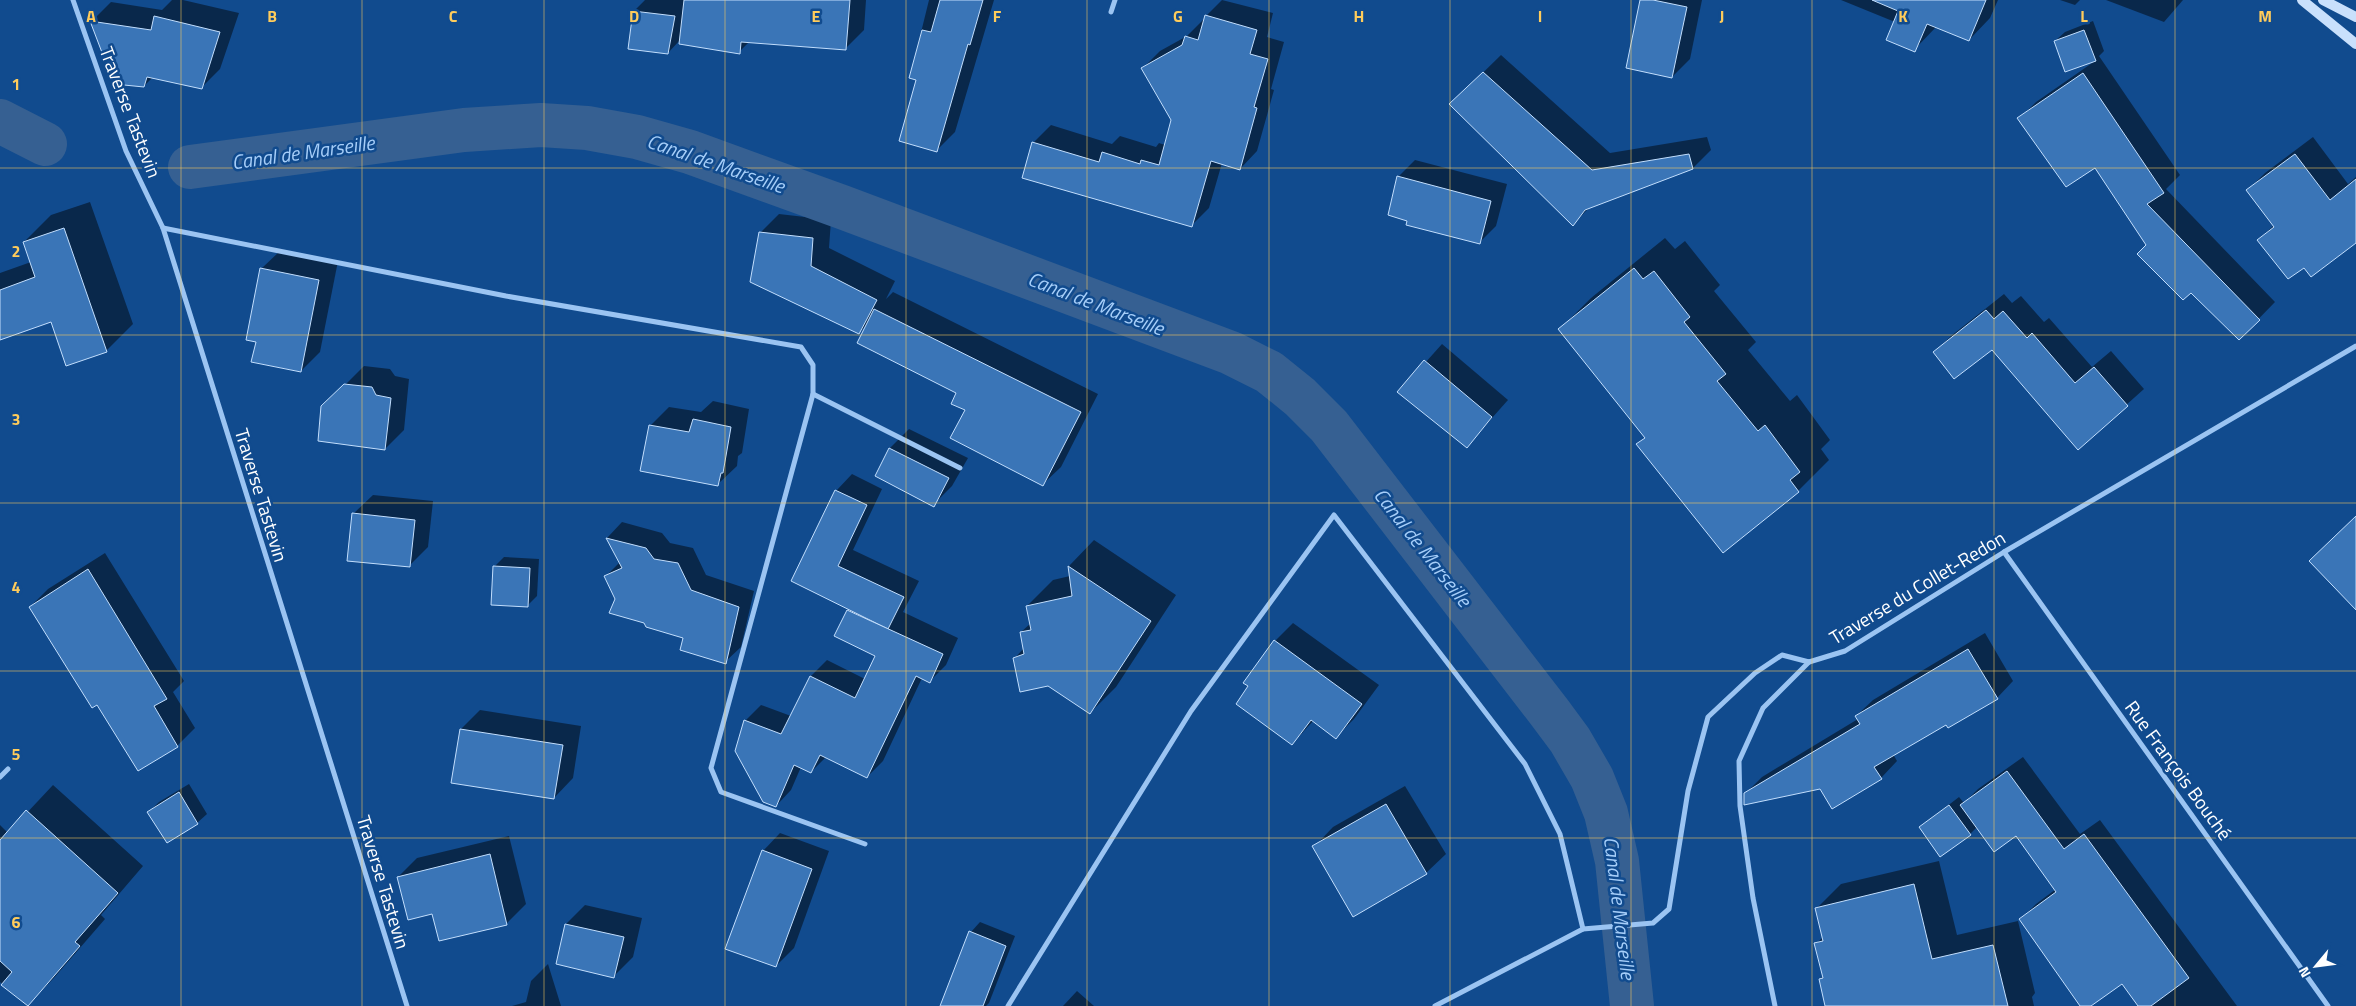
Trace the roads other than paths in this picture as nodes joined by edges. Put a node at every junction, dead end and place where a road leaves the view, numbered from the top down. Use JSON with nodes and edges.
{"nodes":[{"id":1,"x":73,"y":0,"type":"edge"},
{"id":2,"x":1115,"y":0,"type":"edge"},
{"id":3,"x":2302,"y":0,"type":"edge"},
{"id":4,"x":2323,"y":0,"type":"edge"},
{"id":5,"x":1112,"y":12,"type":"dead end"},
{"id":6,"x":2356,"y":17,"type":"edge"},
{"id":7,"x":2356,"y":44,"type":"edge"},
{"id":8,"x":163,"y":228,"type":"junction"},
{"id":9,"x":2356,"y":346,"type":"edge"},
{"id":10,"x":813,"y":394,"type":"junction"},
{"id":11,"x":960,"y":468,"type":"dead end"},
{"id":12,"x":2004,"y":552,"type":"junction"},
{"id":13,"x":1809,"y":662,"type":"junction"},
{"id":14,"x":8,"y":769,"type":"dead end"},
{"id":15,"x":0,"y":777,"type":"edge"},
{"id":16,"x":865,"y":844,"type":"dead end"},
{"id":17,"x":1582,"y":929,"type":"junction"},
{"id":18,"x":407,"y":1006,"type":"edge"},
{"id":19,"x":1008,"y":1006,"type":"edge"},
{"id":20,"x":1435,"y":1006,"type":"edge"},
{"id":21,"x":1775,"y":1006,"type":"edge"},
{"id":22,"x":2328,"y":1006,"type":"edge"}],
"edges":[{"from":1,"to":8,"type":"street","name":"Traverse Tastevin"},
{"from":2,"to":5,"type":"street"},
{"from":3,"to":7,"type":"street"},
{"from":4,"to":6,"type":"street"},
{"from":8,"to":10,"type":"street"},
{"from":8,"to":18,"type":"street","name":"Traverse Tastevin"},
{"from":9,"to":12,"type":"street","name":"Traverse du Collet-Redon"},
{"from":10,"to":11,"type":"street"},
{"from":10,"to":16,"type":"street"},
{"from":12,"to":13,"type":"street","name":"Traverse du Collet-Redon"},
{"from":12,"to":22,"type":"street","name":"Rue François Bouché"},
{"from":13,"to":17,"type":"street"},
{"from":13,"to":21,"type":"street"},
{"from":14,"to":15,"type":"street"},
{"from":17,"to":19,"type":"street"},
{"from":17,"to":20,"type":"street"}]}
